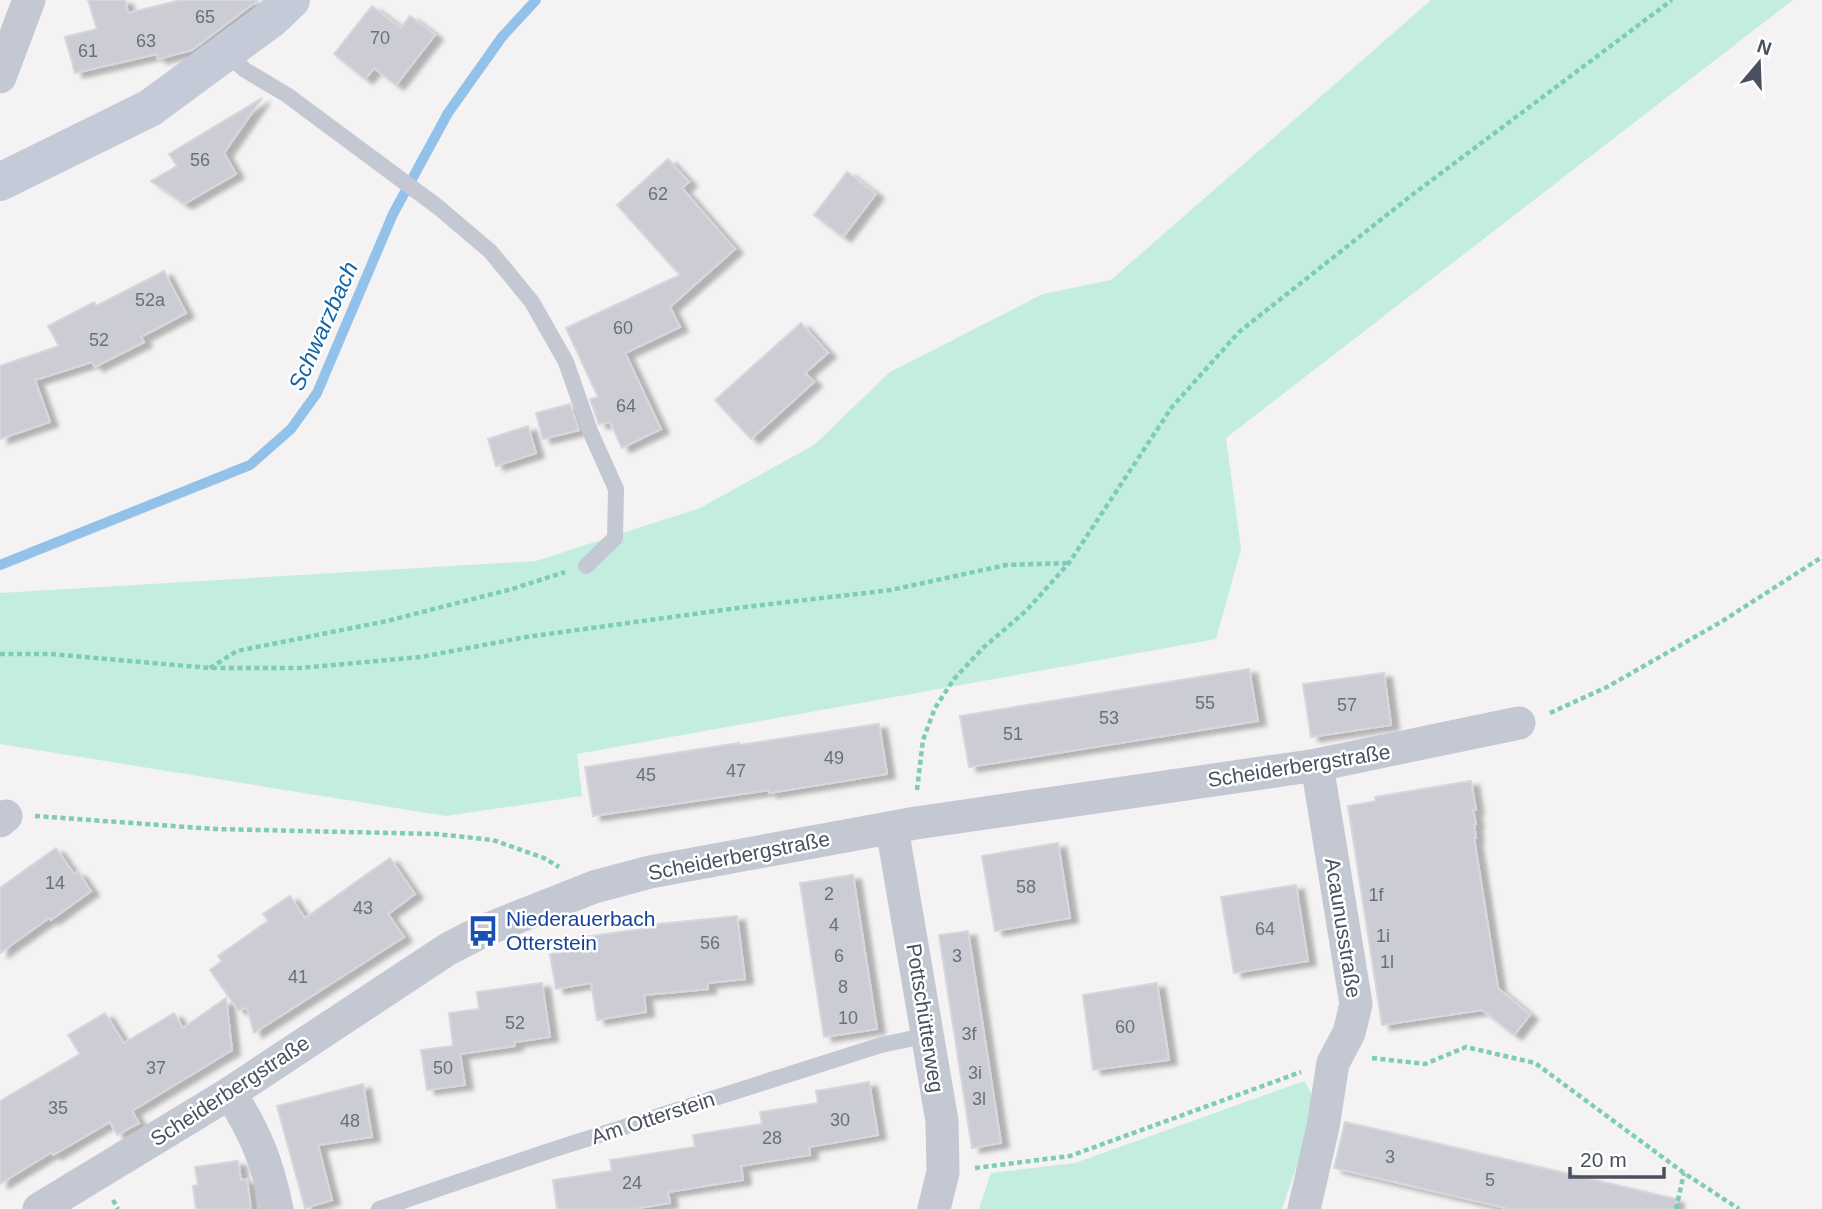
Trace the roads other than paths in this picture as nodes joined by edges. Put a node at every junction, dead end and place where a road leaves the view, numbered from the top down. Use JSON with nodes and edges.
{"nodes":[{"id":1,"x":29,"y":0,"type":"edge"},
{"id":2,"x":291,"y":0,"type":"edge"},
{"id":3,"x":226,"y":53,"type":"junction"},
{"id":4,"x":0,"y":77,"type":"edge"},
{"id":5,"x":0,"y":182,"type":"edge"},
{"id":6,"x":586,"y":566,"type":"road end"},
{"id":7,"x":1519,"y":723,"type":"road end"},
{"id":8,"x":1317,"y":765,"type":"junction"},
{"id":9,"x":904,"y":825,"type":"junction"},
{"id":10,"x":929,"y":1035,"type":"junction"},
{"id":11,"x":230,"y":1093,"type":"junction"},
{"id":12,"x":40,"y":1209,"type":"edge"},
{"id":13,"x":277,"y":1209,"type":"edge"},
{"id":14,"x":379,"y":1209,"type":"edge"},
{"id":15,"x":933,"y":1209,"type":"edge"},
{"id":16,"x":1304,"y":1209,"type":"edge"}],
"edges":[{"from":1,"to":4,"type":"street"},
{"from":2,"to":3,"type":"main road"},
{"from":3,"to":5,"type":"main road"},
{"from":3,"to":6,"type":"lane"},
{"from":7,"to":8,"type":"street","name":"Scheiderbergstraße"},
{"from":8,"to":9,"type":"street","name":"Scheiderbergstraße"},
{"from":8,"to":16,"type":"street","name":"Acaunusstraße"},
{"from":9,"to":10,"type":"street","name":"Pottschütterweg"},
{"from":9,"to":11,"type":"street","name":"Scheiderbergstraße"},
{"from":10,"to":14,"type":"lane","name":"Am Otterstein"},
{"from":10,"to":15,"type":"street","name":"Pottschütterweg"},
{"from":11,"to":12,"type":"street","name":"Scheiderbergstraße"},
{"from":11,"to":13,"type":"street"}]}
